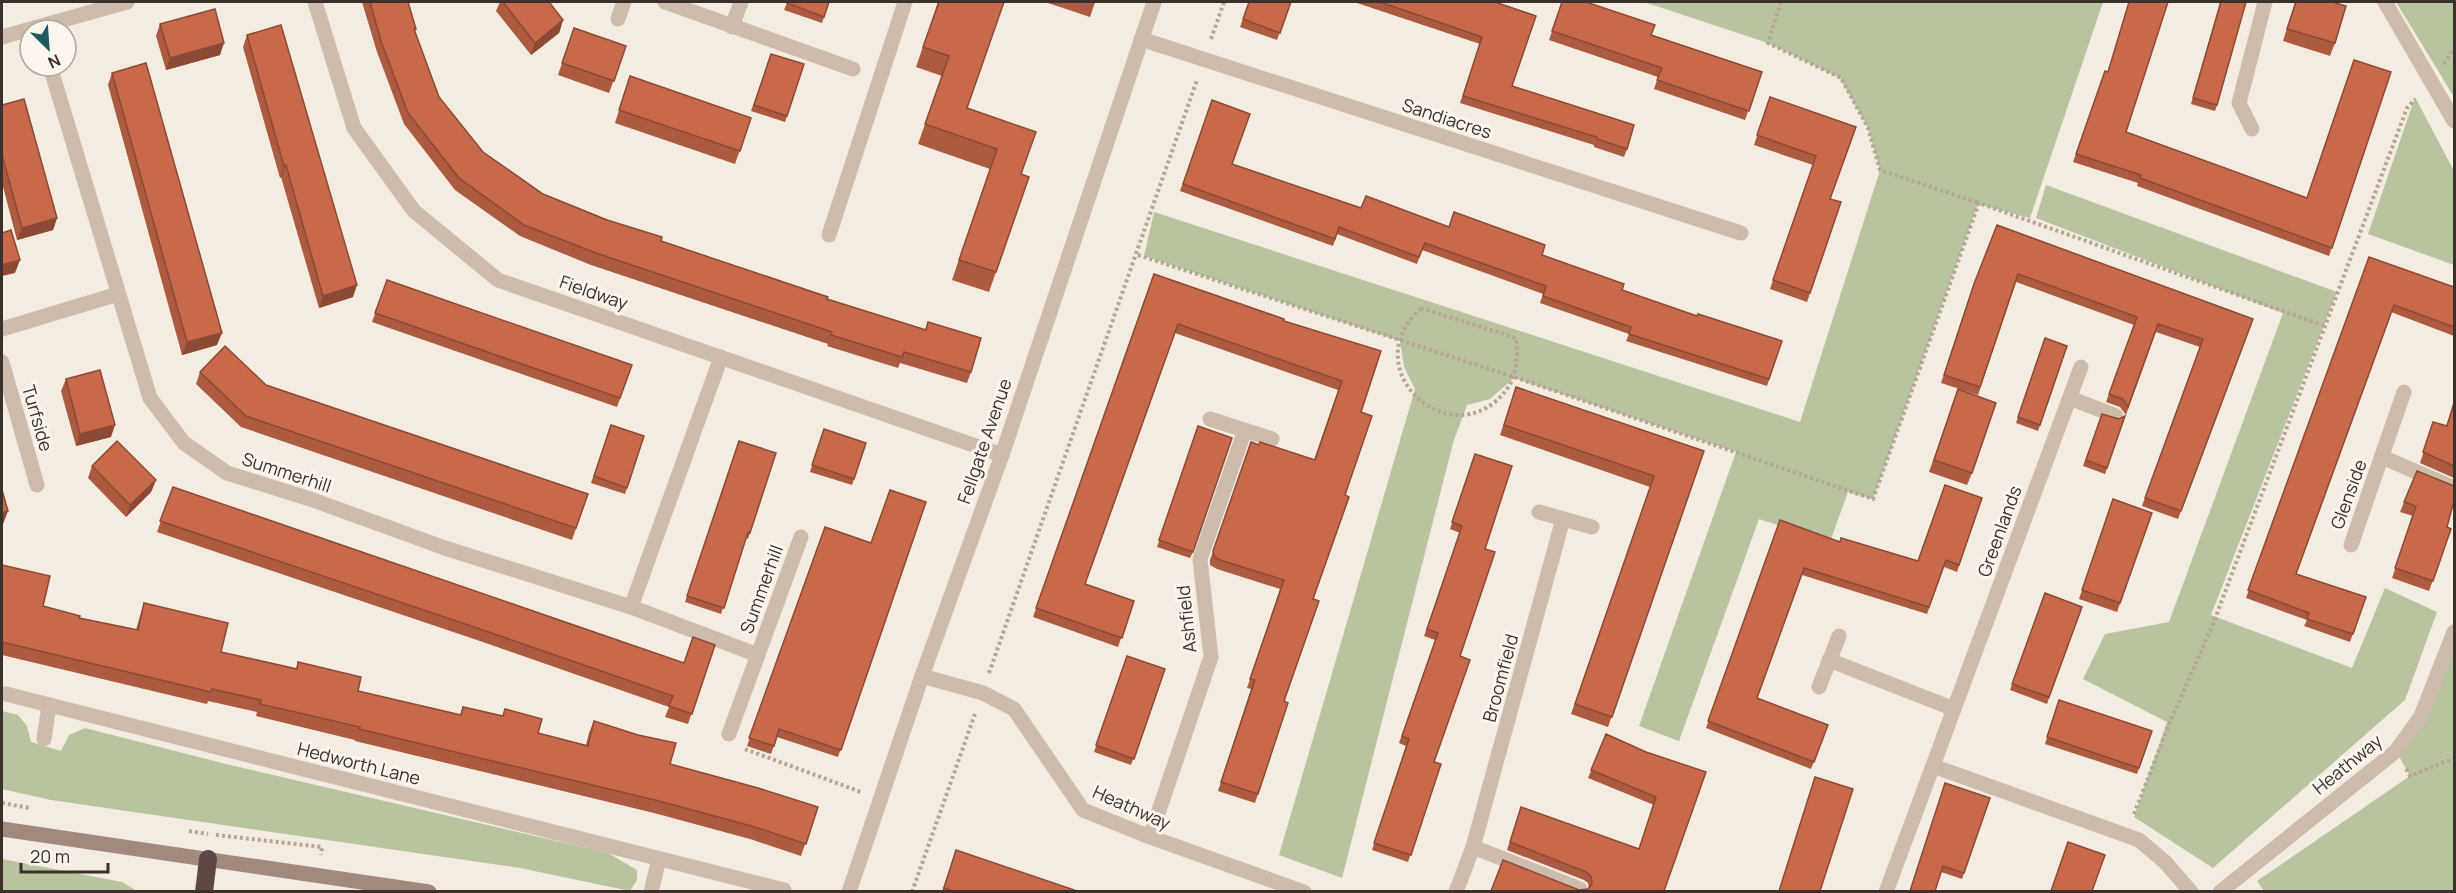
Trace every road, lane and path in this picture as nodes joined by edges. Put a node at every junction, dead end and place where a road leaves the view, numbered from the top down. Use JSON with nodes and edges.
{"nodes":[{"id":1,"x":127,"y":2,"type":"edge"},
{"id":2,"x":315,"y":2,"type":"edge"},
{"id":3,"x":624,"y":2,"type":"edge"},
{"id":4,"x":665,"y":2,"type":"edge"},
{"id":5,"x":741,"y":2,"type":"edge"},
{"id":6,"x":905,"y":2,"type":"edge"},
{"id":7,"x":1154,"y":2,"type":"edge"},
{"id":8,"x":1224,"y":2,"type":"edge"},
{"id":9,"x":1781,"y":2,"type":"edge"},
{"id":10,"x":2265,"y":2,"type":"edge"},
{"id":11,"x":2385,"y":2,"type":"edge"},
{"id":12,"x":73,"y":18,"type":"edge"},
{"id":13,"x":618,"y":19,"type":"dead end"},
{"id":14,"x":732,"y":27,"type":"junction"},
{"id":15,"x":18,"y":33,"type":"edge"},
{"id":16,"x":2,"y":37,"type":"edge"},
{"id":17,"x":1141,"y":39,"type":"junction"},
{"id":18,"x":1204,"y":60,"type":"junction"},
{"id":19,"x":853,"y":69,"type":"dead end"},
{"id":20,"x":54,"y":78,"type":"edge"},
{"id":21,"x":2432,"y":83,"type":"junction"},
{"id":22,"x":2454,"y":121,"type":"edge"},
{"id":23,"x":2252,"y":129,"type":"dead end"},
{"id":24,"x":1979,"y":203,"type":"junction"},
{"id":25,"x":1741,"y":232,"type":"dead end"},
{"id":26,"x":830,"y":235,"type":"dead end"},
{"id":27,"x":1138,"y":255,"type":"junction"},
{"id":28,"x":118,"y":294,"type":"junction"},
{"id":29,"x":2325,"y":326,"type":"junction"},
{"id":30,"x":2,"y":329,"type":"edge"},
{"id":31,"x":1400,"y":341,"type":"junction"},
{"id":32,"x":721,"y":357,"type":"junction"},
{"id":33,"x":2,"y":362,"type":"edge"},
{"id":34,"x":2081,"y":367,"type":"dead end"},
{"id":35,"x":1514,"y":377,"type":"junction"},
{"id":36,"x":2404,"y":392,"type":"dead end"},
{"id":37,"x":2070,"y":398,"type":"junction"},
{"id":38,"x":2116,"y":416,"type":"edge"},
{"id":39,"x":1210,"y":419,"type":"dead end"},
{"id":40,"x":1245,"y":430,"type":"junction"},
{"id":41,"x":1272,"y":439,"type":"dead end"},
{"id":42,"x":1002,"y":455,"type":"junction"},
{"id":43,"x":2382,"y":457,"type":"junction"},
{"id":44,"x":37,"y":485,"type":"dead end"},
{"id":45,"x":2454,"y":488,"type":"edge"},
{"id":46,"x":1539,"y":512,"type":"dead end"},
{"id":47,"x":1563,"y":519,"type":"junction"},
{"id":48,"x":1592,"y":527,"type":"dead end"},
{"id":49,"x":801,"y":537,"type":"dead end"},
{"id":50,"x":2350,"y":545,"type":"dead end"},
{"id":51,"x":631,"y":607,"type":"junction"},
{"id":52,"x":2454,"y":632,"type":"edge"},
{"id":53,"x":1839,"y":636,"type":"dead end"},
{"id":54,"x":758,"y":655,"type":"junction"},
{"id":55,"x":1829,"y":660,"type":"junction"},
{"id":56,"x":922,"y":676,"type":"junction"},
{"id":57,"x":1819,"y":687,"type":"dead end"},
{"id":58,"x":982,"y":693,"type":"junction"},
{"id":59,"x":6,"y":694,"type":"dead end"},
{"id":60,"x":49,"y":705,"type":"junction"},
{"id":61,"x":1954,"y":709,"type":"junction"},
{"id":62,"x":729,"y":734,"type":"joint"},
{"id":63,"x":44,"y":739,"type":"dead end"},
{"id":64,"x":2396,"y":751,"type":"junction"},
{"id":65,"x":2454,"y":758,"type":"edge"},
{"id":66,"x":1933,"y":766,"type":"junction"},
{"id":67,"x":880,"y":799,"type":"junction"},
{"id":68,"x":2,"y":803,"type":"edge"},
{"id":69,"x":32,"y":808,"type":"dead end"},
{"id":70,"x":2,"y":829,"type":"edge"},
{"id":71,"x":183,"y":831,"type":"dead end"},
{"id":72,"x":2126,"y":835,"type":"junction"},
{"id":73,"x":1150,"y":837,"type":"junction"},
{"id":74,"x":322,"y":847,"type":"dead end"},
{"id":75,"x":1473,"y":847,"type":"junction"},
{"id":76,"x":208,"y":859,"type":"junction"},
{"id":77,"x":659,"y":859,"type":"junction"},
{"id":78,"x":1580,"y":889,"type":"edge"},
{"id":79,"x":784,"y":890,"type":"edge"},
{"id":80,"x":204,"y":891,"type":"edge"},
{"id":81,"x":429,"y":891,"type":"edge"},
{"id":82,"x":651,"y":891,"type":"edge"},
{"id":83,"x":849,"y":891,"type":"edge"},
{"id":84,"x":912,"y":891,"type":"edge"},
{"id":85,"x":1304,"y":891,"type":"edge"},
{"id":86,"x":1456,"y":891,"type":"edge"},
{"id":87,"x":1886,"y":891,"type":"edge"},
{"id":88,"x":2191,"y":891,"type":"edge"},
{"id":89,"x":2220,"y":891,"type":"edge"}],
"edges":[{"from":1,"to":12,"type":"street"},
{"from":2,"to":32,"type":"street","name":"Fieldway"},
{"from":3,"to":13,"type":"street"},
{"from":4,"to":14,"type":"street"},
{"from":5,"to":14,"type":"street"},
{"from":6,"to":26,"type":"street"},
{"from":7,"to":17,"type":"street","name":"Fellgate Avenue"},
{"from":8,"to":18,"type":"path"},
{"from":9,"to":24,"type":"path"},
{"from":10,"to":23,"type":"street"},
{"from":11,"to":21,"type":"street"},
{"from":14,"to":19,"type":"street"},
{"from":15,"to":16,"type":"street"},
{"from":17,"to":18,"type":"street","name":"Sandiacres"},
{"from":17,"to":42,"type":"street","name":"Fellgate Avenue"},
{"from":18,"to":25,"type":"street","name":"Sandiacres"},
{"from":18,"to":27,"type":"path"},
{"from":20,"to":28,"type":"street","name":"Summerhill"},
{"from":21,"to":22,"type":"street"},
{"from":21,"to":29,"type":"path"},
{"from":24,"to":29,"type":"path"},
{"from":24,"to":35,"type":"path"},
{"from":27,"to":31,"type":"path"},
{"from":27,"to":58,"type":"path"},
{"from":28,"to":30,"type":"street"},
{"from":28,"to":51,"type":"street","name":"Summerhill"},
{"from":29,"to":72,"type":"path"},
{"from":31,"to":35,"type":"path"},
{"from":31,"to":35,"type":"path"},
{"from":31,"to":35,"type":"path"},
{"from":32,"to":42,"type":"street","name":"Fieldway"},
{"from":32,"to":51,"type":"street"},
{"from":33,"to":44,"type":"street","name":"Turfside"},
{"from":34,"to":37,"type":"street","name":"Greenlands"},
{"from":36,"to":43,"type":"street","name":"Glenside"},
{"from":37,"to":38,"type":"street"},
{"from":37,"to":61,"type":"street","name":"Greenlands"},
{"from":39,"to":40,"type":"street"},
{"from":40,"to":41,"type":"street"},
{"from":40,"to":73,"type":"street","name":"Ashfield"},
{"from":42,"to":56,"type":"street","name":"Fellgate Avenue"},
{"from":43,"to":45,"type":"street","name":"Glenside"},
{"from":43,"to":50,"type":"street","name":"Glenside"},
{"from":46,"to":47,"type":"street"},
{"from":47,"to":48,"type":"street"},
{"from":47,"to":75,"type":"street","name":"Broomfield"},
{"from":49,"to":54,"type":"street","name":"Summerhill"},
{"from":51,"to":54,"type":"street","name":"Summerhill"},
{"from":52,"to":64,"type":"street","name":"Heathway"},
{"from":53,"to":55,"type":"street"},
{"from":54,"to":62,"type":"street","name":"Summerhill"},
{"from":55,"to":57,"type":"street"},
{"from":55,"to":61,"type":"street"},
{"from":56,"to":58,"type":"street","name":"Heathway"},
{"from":56,"to":67,"type":"street","name":"Fellgate Avenue"},
{"from":58,"to":73,"type":"street","name":"Heathway"},
{"from":58,"to":84,"type":"path"},
{"from":59,"to":60,"type":"street","name":"Hedworth Lane"},
{"from":60,"to":63,"type":"street"},
{"from":60,"to":77,"type":"street","name":"Hedworth Lane"},
{"from":61,"to":66,"type":"street","name":"Greenlands"},
{"from":62,"to":67,"type":"path"},
{"from":64,"to":65,"type":"path"},
{"from":64,"to":89,"type":"street","name":"Heathway"},
{"from":66,"to":72,"type":"street"},
{"from":66,"to":87,"type":"street","name":"Greenlands"},
{"from":67,"to":83,"type":"street","name":"Fellgate Avenue"},
{"from":68,"to":69,"type":"path"},
{"from":70,"to":76,"type":"street"},
{"from":71,"to":74,"type":"path"},
{"from":72,"to":88,"type":"street"},
{"from":73,"to":85,"type":"street","name":"Heathway"},
{"from":75,"to":78,"type":"street"},
{"from":75,"to":86,"type":"street","name":"Broomfield"},
{"from":76,"to":80,"type":"highway"},
{"from":76,"to":81,"type":"street"},
{"from":77,"to":79,"type":"street","name":"Hedworth Lane"},
{"from":77,"to":82,"type":"street"}]}
